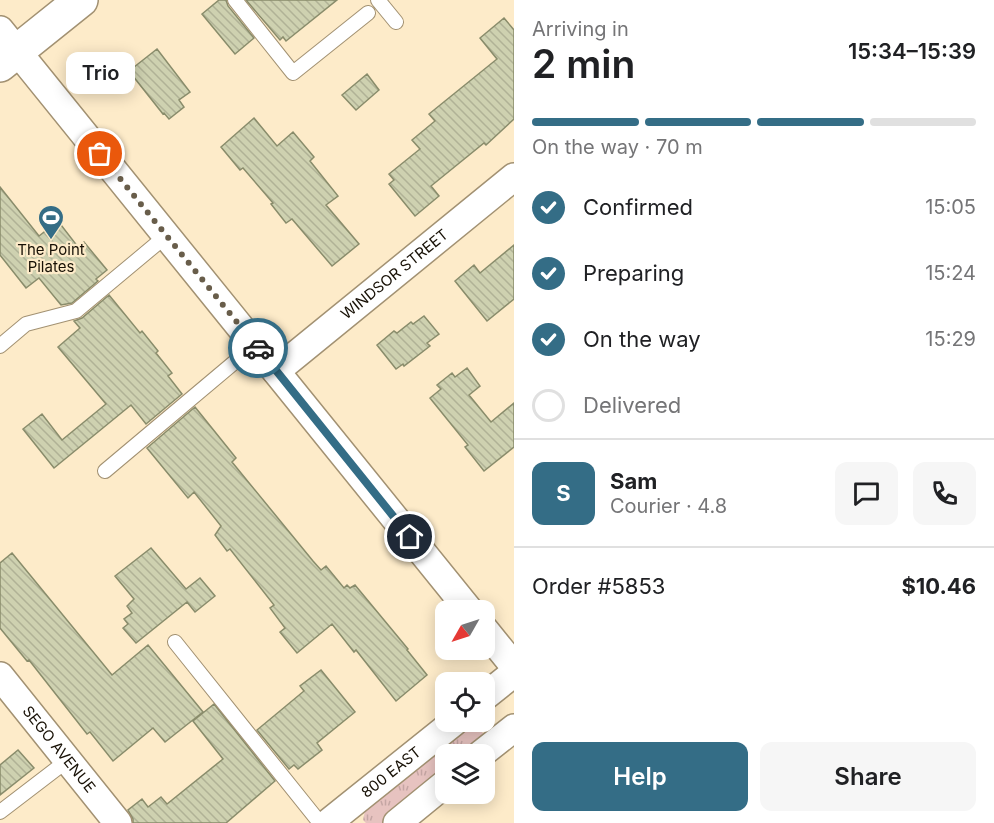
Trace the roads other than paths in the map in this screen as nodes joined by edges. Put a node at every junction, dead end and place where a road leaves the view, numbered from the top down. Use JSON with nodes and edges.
{"nodes":[{"id":1,"x":81,"y":0,"type":"edge"},
{"id":2,"x":235,"y":0,"type":"edge"},
{"id":3,"x":378,"y":0,"type":"edge"},
{"id":4,"x":368,"y":13,"type":"dead end"},
{"id":5,"x":396,"y":22,"type":"dead end"},
{"id":6,"x":6,"y":48,"type":"edge"},
{"id":7,"x":514,"y":177,"type":"edge"},
{"id":8,"x":166,"y":236,"type":"junction"},
{"id":9,"x":255,"y":345,"type":"junction"},
{"id":10,"x":0,"y":346,"type":"edge"},
{"id":11,"x":276,"y":371,"type":"junction"},
{"id":12,"x":105,"y":471,"type":"dead end"},
{"id":13,"x":461,"y":600,"type":"edge"},
{"id":14,"x":175,"y":642,"type":"dead end"},
{"id":15,"x":495,"y":643,"type":"edge"},
{"id":16,"x":514,"y":666,"type":"edge"},
{"id":17,"x":514,"y":673,"type":"edge"},
{"id":18,"x":0,"y":676,"type":"edge"},
{"id":19,"x":495,"y":688,"type":"edge"},
{"id":20,"x":514,"y":728,"type":"edge"},
{"id":21,"x":442,"y":732,"type":"edge"},
{"id":22,"x":494,"y":744,"type":"edge"},
{"id":23,"x":68,"y":760,"type":"junction"},
{"id":24,"x":435,"y":792,"type":"edge"},
{"id":25,"x":0,"y":812,"type":"edge"},
{"id":26,"x":333,"y":821,"type":"edge"},
{"id":27,"x":118,"y":823,"type":"edge"},
{"id":28,"x":397,"y":823,"type":"edge"}],
"edges":[{"from":1,"to":6,"type":"street"},
{"from":2,"to":4,"type":"lane"},
{"from":3,"to":5,"type":"lane"},
{"from":6,"to":8,"type":"street"},
{"from":7,"to":11,"type":"street","name":"WINDSOR STREET"},
{"from":8,"to":9,"type":"street"},
{"from":8,"to":10,"type":"lane"},
{"from":9,"to":11,"type":"street"},
{"from":9,"to":12,"type":"lane"},
{"from":11,"to":13,"type":"street"},
{"from":14,"to":26,"type":"lane"},
{"from":15,"to":16,"type":"street"},
{"from":17,"to":19,"type":"street"},
{"from":18,"to":23,"type":"street","name":"SEGO AVENUE"},
{"from":20,"to":22,"type":"street"},
{"from":21,"to":26,"type":"street","name":"800 EAST"},
{"from":23,"to":25,"type":"lane"},
{"from":23,"to":27,"type":"street","name":"SEGO AVENUE"},
{"from":24,"to":28,"type":"street"}]}
